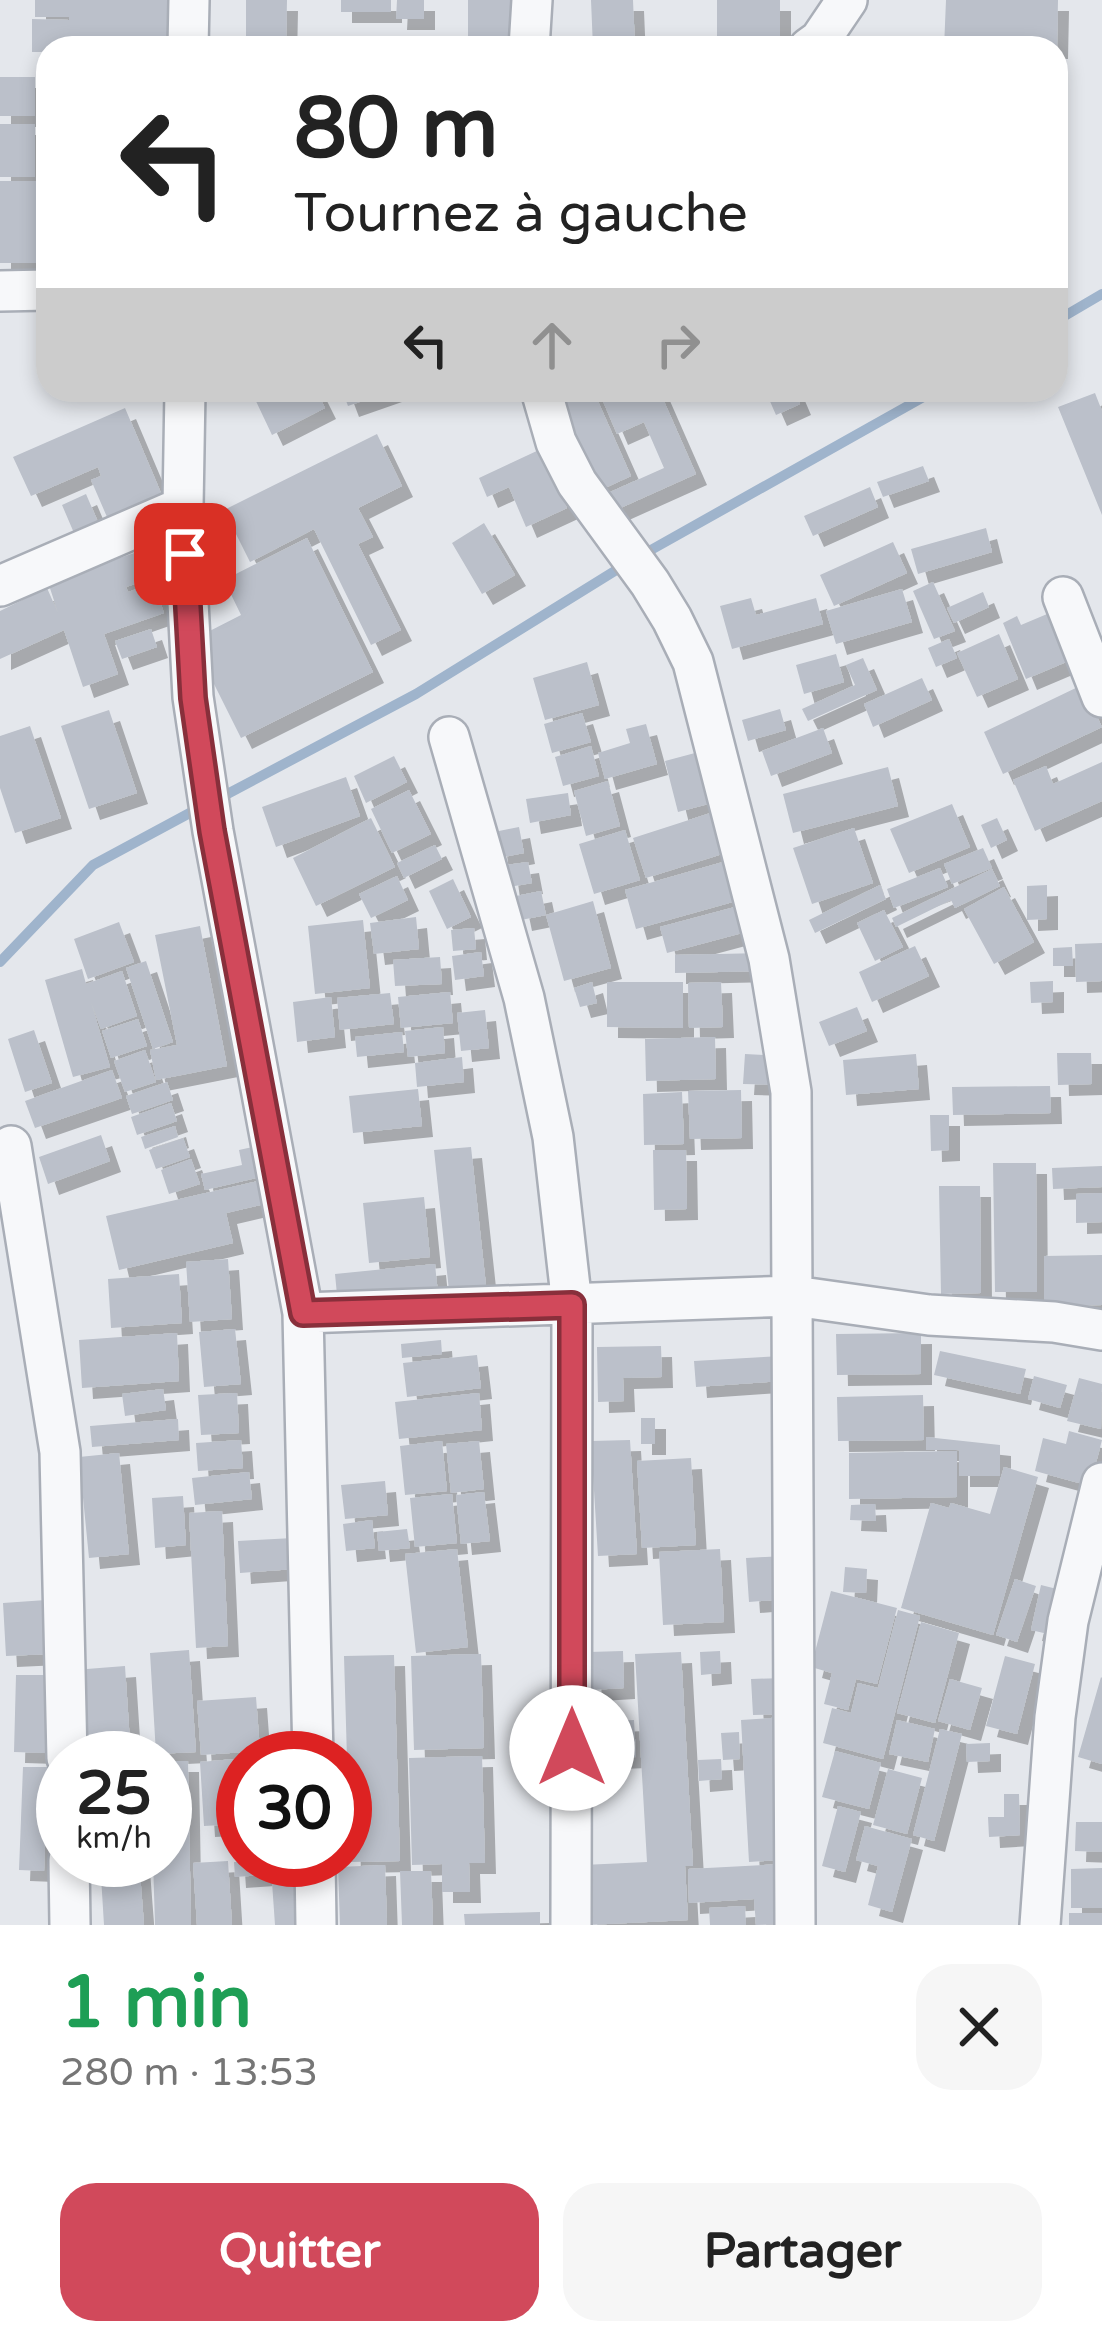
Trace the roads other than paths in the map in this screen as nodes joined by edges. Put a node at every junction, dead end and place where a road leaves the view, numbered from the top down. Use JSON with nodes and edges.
{"nodes":[{"id":1,"x":188,"y":0,"type":"edge"},
{"id":2,"x":532,"y":0,"type":"edge"},
{"id":3,"x":847,"y":0,"type":"edge"},
{"id":4,"x":188,"y":36,"type":"edge"},
{"id":5,"x":530,"y":36,"type":"edge"},
{"id":6,"x":823,"y":36,"type":"edge"},
{"id":7,"x":36,"y":290,"type":"edge"},
{"id":8,"x":0,"y":291,"type":"edge"},
{"id":9,"x":185,"y":402,"type":"edge"},
{"id":10,"x":545,"y":402,"type":"edge"},
{"id":11,"x":183,"y":507,"type":"junction"},
{"id":12,"x":0,"y":586,"type":"edge"},
{"id":13,"x":1063,"y":596,"type":"dead end"},
{"id":14,"x":1102,"y":697,"type":"edge"},
{"id":15,"x":449,"y":737,"type":"dead end"},
{"id":16,"x":11,"y":1146,"type":"dead end"},
{"id":17,"x":794,"y":1296,"type":"junction"},
{"id":18,"x":572,"y":1305,"type":"junction"},
{"id":19,"x":303,"y":1313,"type":"junction"},
{"id":20,"x":1102,"y":1330,"type":"edge"},
{"id":21,"x":1102,"y":1483,"type":"edge"},
{"id":22,"x":67,"y":1731,"type":"edge"},
{"id":23,"x":312,"y":1731,"type":"edge"},
{"id":24,"x":69,"y":1887,"type":"edge"},
{"id":25,"x":315,"y":1887,"type":"edge"},
{"id":26,"x":70,"y":1925,"type":"edge"},
{"id":27,"x":316,"y":1925,"type":"edge"},
{"id":28,"x":571,"y":1925,"type":"edge"},
{"id":29,"x":795,"y":1925,"type":"edge"},
{"id":30,"x":1040,"y":1925,"type":"edge"}],
"edges":[{"from":1,"to":4,"type":"street"},
{"from":2,"to":5,"type":"street"},
{"from":3,"to":6,"type":"street"},
{"from":7,"to":8,"type":"street"},
{"from":9,"to":11,"type":"street"},
{"from":10,"to":17,"type":"street"},
{"from":11,"to":12,"type":"street"},
{"from":11,"to":19,"type":"street"},
{"from":13,"to":14,"type":"street"},
{"from":15,"to":18,"type":"street"},
{"from":16,"to":22,"type":"street"},
{"from":17,"to":18,"type":"street"},
{"from":17,"to":20,"type":"street"},
{"from":17,"to":29,"type":"street"},
{"from":18,"to":19,"type":"street"},
{"from":18,"to":28,"type":"street"},
{"from":19,"to":23,"type":"street"},
{"from":21,"to":30,"type":"street"},
{"from":24,"to":26,"type":"street"},
{"from":25,"to":27,"type":"street"}]}
